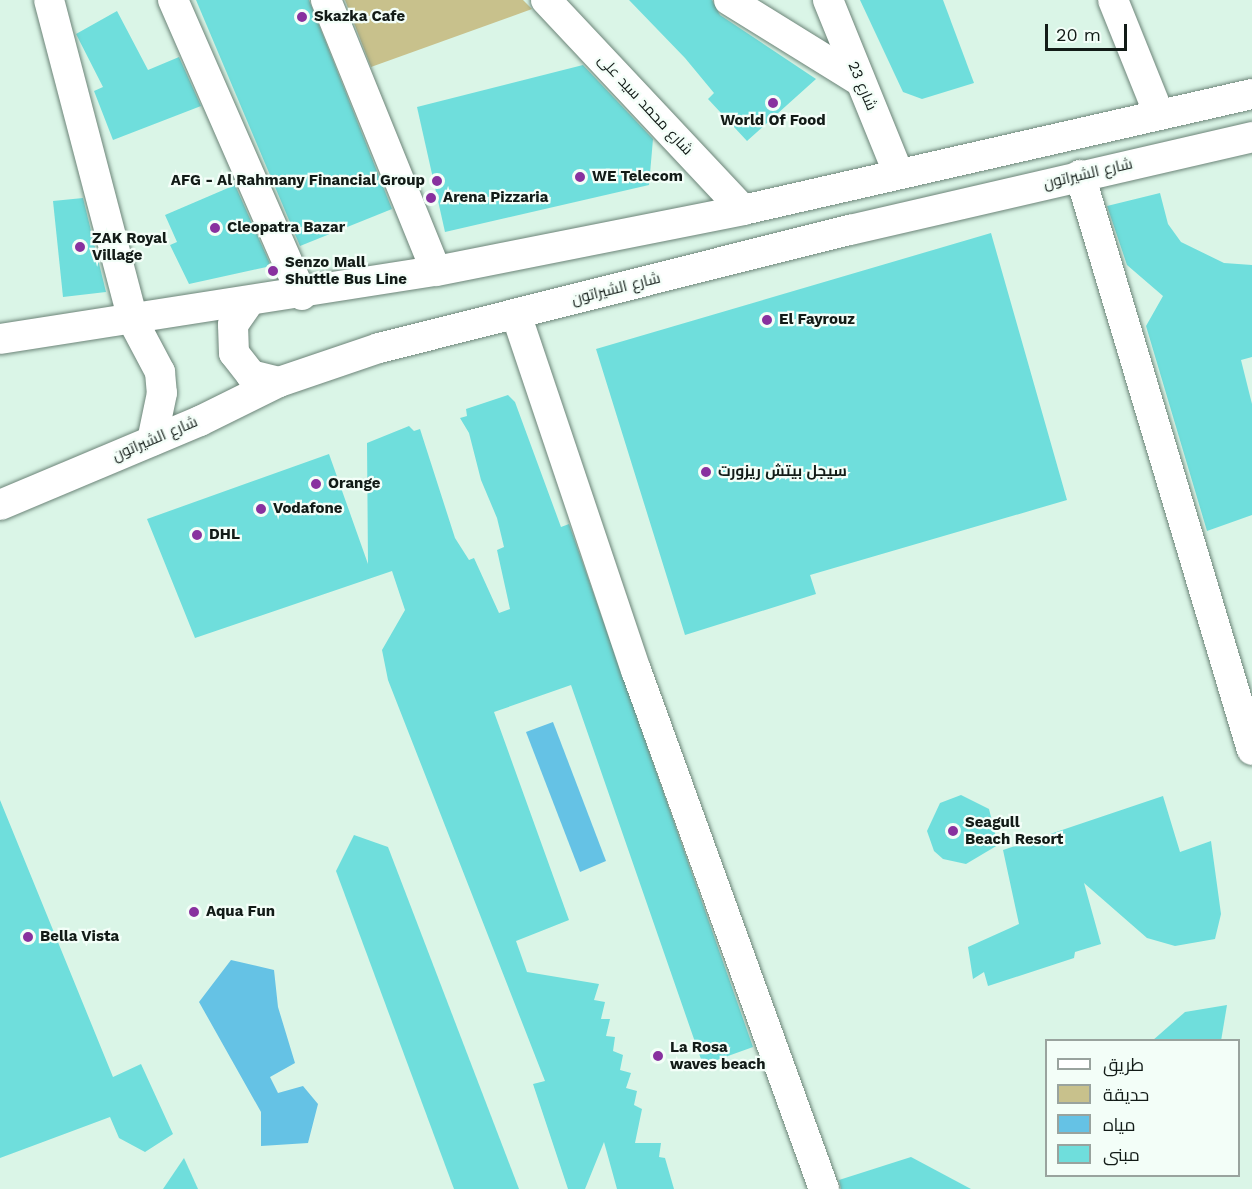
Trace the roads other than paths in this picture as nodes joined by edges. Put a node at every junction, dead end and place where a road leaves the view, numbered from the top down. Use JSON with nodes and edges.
{"nodes":[{"id":1,"x":49,"y":0,"type":"edge"},
{"id":2,"x":173,"y":0,"type":"edge"},
{"id":3,"x":326,"y":0,"type":"edge"},
{"id":4,"x":546,"y":0,"type":"edge"},
{"id":5,"x":729,"y":0,"type":"edge"},
{"id":6,"x":828,"y":0,"type":"edge"},
{"id":7,"x":1113,"y":0,"type":"edge"},
{"id":8,"x":858,"y":80,"type":"junction"},
{"id":9,"x":1252,"y":94,"type":"edge"},
{"id":10,"x":1158,"y":112,"type":"junction"},
{"id":11,"x":1252,"y":136,"type":"edge"},
{"id":12,"x":898,"y":172,"type":"junction"},
{"id":13,"x":1080,"y":175,"type":"junction"},
{"id":14,"x":743,"y":210,"type":"junction"},
{"id":15,"x":436,"y":271,"type":"junction"},
{"id":16,"x":302,"y":295,"type":"junction"},
{"id":17,"x":249,"y":302,"type":"junction"},
{"id":18,"x":516,"y":314,"type":"junction"},
{"id":19,"x":133,"y":321,"type":"junction"},
{"id":20,"x":0,"y":339,"type":"edge"},
{"id":21,"x":279,"y":382,"type":"junction"},
{"id":22,"x":152,"y":441,"type":"junction"},
{"id":23,"x":0,"y":505,"type":"edge"},
{"id":24,"x":1252,"y":750,"type":"edge"},
{"id":25,"x":824,"y":1189,"type":"edge"}],
"edges":[{"from":1,"to":19,"type":"street"},
{"from":2,"to":16,"type":"street"},
{"from":3,"to":15,"type":"street"},
{"from":4,"to":14,"type":"street","name":"شارع محمد سيد على"},
{"from":5,"to":8,"type":"street"},
{"from":6,"to":8,"type":"street","name":"شارع 23"},
{"from":7,"to":10,"type":"street"},
{"from":8,"to":12,"type":"street","name":"شارع 23"},
{"from":9,"to":10,"type":"street"},
{"from":10,"to":12,"type":"street"},
{"from":11,"to":13,"type":"street","name":"شارع الشيراتون"},
{"from":12,"to":14,"type":"street"},
{"from":13,"to":18,"type":"street","name":"شارع الشيراتون"},
{"from":13,"to":24,"type":"street"},
{"from":14,"to":15,"type":"street"},
{"from":15,"to":16,"type":"street"},
{"from":16,"to":17,"type":"street"},
{"from":17,"to":19,"type":"street"},
{"from":17,"to":21,"type":"street"},
{"from":18,"to":21,"type":"street","name":"شارع الشيراتون"},
{"from":18,"to":25,"type":"street"},
{"from":19,"to":20,"type":"street"},
{"from":19,"to":22,"type":"street"},
{"from":21,"to":22,"type":"street","name":"شارع الشيراتون"},
{"from":22,"to":23,"type":"street","name":"شارع الشيراتون"}]}
